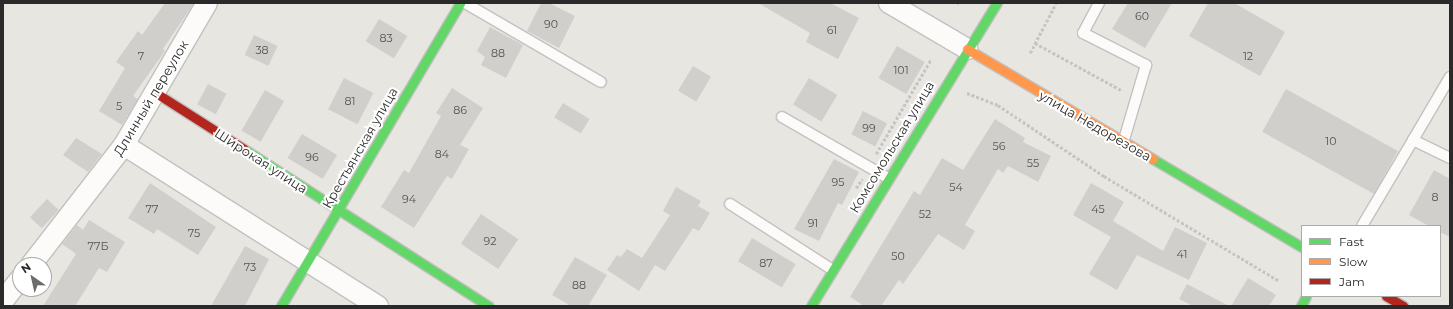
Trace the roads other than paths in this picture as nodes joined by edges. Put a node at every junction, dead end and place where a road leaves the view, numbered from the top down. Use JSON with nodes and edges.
{"nodes":[{"id":1,"x":207,"y":3,"type":"edge"},
{"id":2,"x":460,"y":3,"type":"edge"},
{"id":3,"x":465,"y":3,"type":"edge"},
{"id":4,"x":889,"y":3,"type":"edge"},
{"id":5,"x":997,"y":3,"type":"edge"},
{"id":6,"x":1099,"y":3,"type":"edge"},
{"id":7,"x":967,"y":49,"type":"junction"},
{"id":8,"x":1450,"y":77,"type":"edge"},
{"id":9,"x":601,"y":82,"type":"dead end"},
{"id":10,"x":156,"y":92,"type":"junction"},
{"id":11,"x":782,"y":117,"type":"dead end"},
{"id":12,"x":1413,"y":140,"type":"junction"},
{"id":13,"x":1123,"y":143,"type":"junction"},
{"id":14,"x":124,"y":145,"type":"junction"},
{"id":15,"x":1450,"y":158,"type":"edge"},
{"id":16,"x":888,"y":178,"type":"junction"},
{"id":17,"x":730,"y":204,"type":"dead end"},
{"id":18,"x":339,"y":211,"type":"junction"},
{"id":19,"x":1363,"y":225,"type":"edge"},
{"id":20,"x":1301,"y":246,"type":"edge"},
{"id":21,"x":37,"y":257,"type":"edge"},
{"id":22,"x":306,"y":263,"type":"junction"},
{"id":23,"x":833,"y":270,"type":"junction"},
{"id":24,"x":12,"y":289,"type":"edge"},
{"id":25,"x":1306,"y":297,"type":"edge"},
{"id":26,"x":1388,"y":297,"type":"edge"},
{"id":27,"x":3,"y":301,"type":"edge"},
{"id":28,"x":281,"y":306,"type":"edge"},
{"id":29,"x":378,"y":306,"type":"edge"},
{"id":30,"x":489,"y":306,"type":"edge"},
{"id":31,"x":811,"y":306,"type":"edge"},
{"id":32,"x":1301,"y":306,"type":"edge"},
{"id":33,"x":1403,"y":306,"type":"edge"}],
"edges":[{"from":1,"to":10,"type":"street","name":"Длинный переулок"},
{"from":2,"to":18,"type":"street","name":"Крестьянская улица"},
{"from":3,"to":9,"type":"lane"},
{"from":4,"to":7,"type":"street","name":"улица Недорезова"},
{"from":5,"to":7,"type":"street","name":"Комсомольская улица"},
{"from":6,"to":13,"type":"lane"},
{"from":7,"to":13,"type":"street","name":"улица Недорезова"},
{"from":7,"to":16,"type":"street","name":"Комсомольская улица"},
{"from":8,"to":12,"type":"lane"},
{"from":10,"to":14,"type":"street","name":"Длинный переулок"},
{"from":10,"to":18,"type":"street","name":"Широкая улица"},
{"from":11,"to":16,"type":"lane"},
{"from":12,"to":15,"type":"lane"},
{"from":12,"to":19,"type":"lane"},
{"from":13,"to":20,"type":"street","name":"улица Недорезова"},
{"from":14,"to":21,"type":"street","name":"Длинный переулок"},
{"from":14,"to":22,"type":"street"},
{"from":16,"to":23,"type":"street","name":"Комсомольская улица"},
{"from":17,"to":23,"type":"lane"},
{"from":18,"to":22,"type":"street","name":"Крестьянская улица"},
{"from":18,"to":30,"type":"street","name":"Широкая улица"},
{"from":22,"to":28,"type":"street","name":"Крестьянская улица"},
{"from":22,"to":29,"type":"street"},
{"from":23,"to":31,"type":"street","name":"Комсомольская улица"},
{"from":24,"to":27,"type":"street"},
{"from":25,"to":32,"type":"street"},
{"from":26,"to":33,"type":"street"}]}
